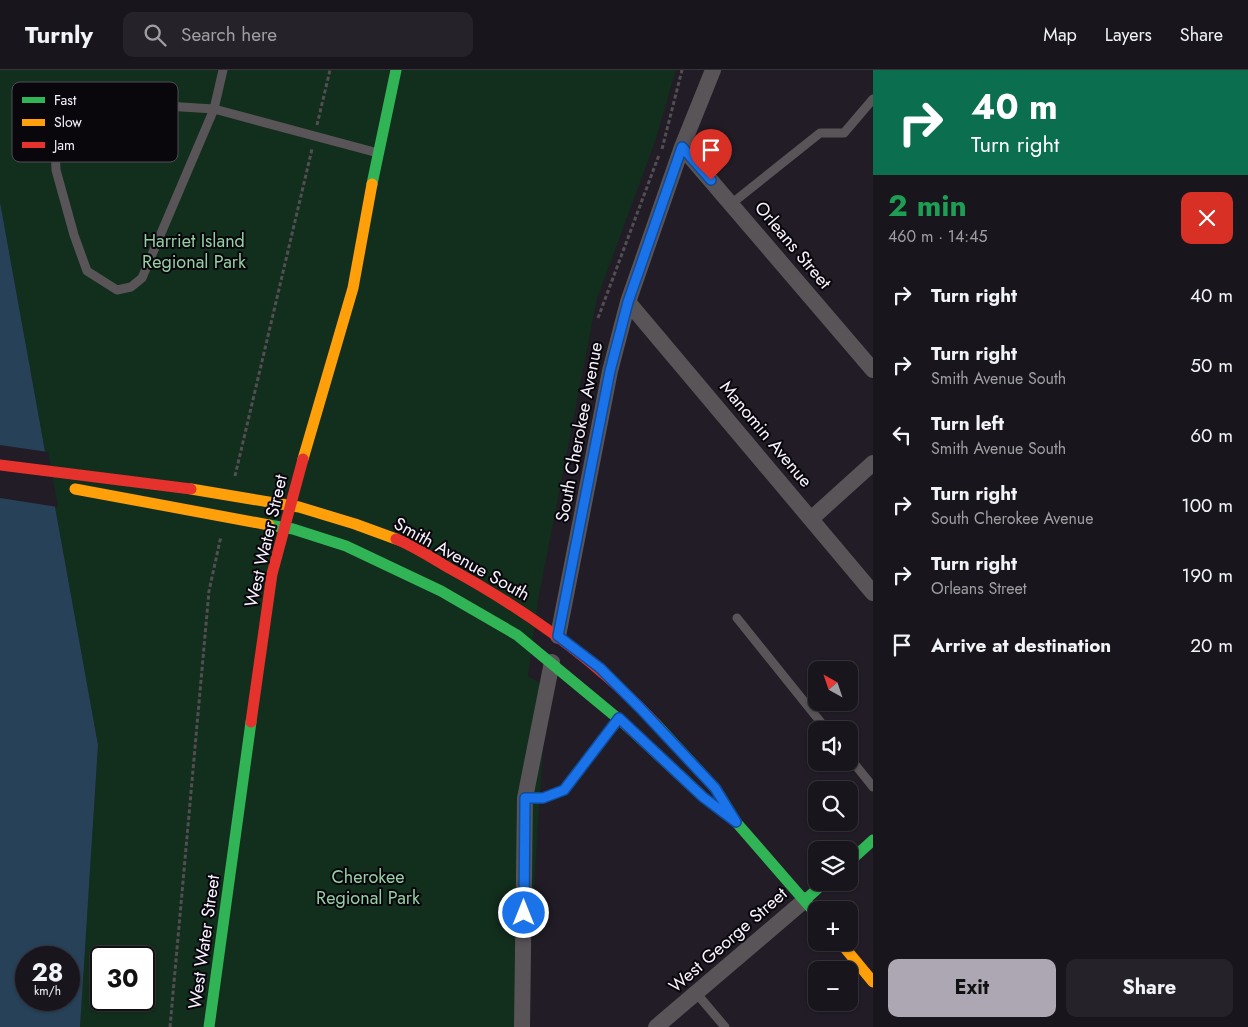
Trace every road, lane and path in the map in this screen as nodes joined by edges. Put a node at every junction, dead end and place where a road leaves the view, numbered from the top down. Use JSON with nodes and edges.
{"nodes":[{"id":1,"x":224,"y":70,"type":"edge"},
{"id":2,"x":330,"y":70,"type":"edge"},
{"id":3,"x":396,"y":70,"type":"edge"},
{"id":4,"x":682,"y":70,"type":"edge"},
{"id":5,"x":713,"y":70,"type":"edge"},
{"id":6,"x":873,"y":99,"type":"edge"},
{"id":7,"x":178,"y":107,"type":"edge"},
{"id":8,"x":214,"y":109,"type":"junction"},
{"id":9,"x":314,"y":136,"type":"junction"},
{"id":10,"x":682,"y":147,"type":"junction"},
{"id":11,"x":378,"y":153,"type":"junction"},
{"id":12,"x":56,"y":162,"type":"edge"},
{"id":13,"x":731,"y":204,"type":"junction"},
{"id":14,"x":628,"y":302,"type":"junction"},
{"id":15,"x":598,"y":318,"type":"dead end"},
{"id":16,"x":873,"y":370,"type":"edge"},
{"id":17,"x":873,"y":462,"type":"edge"},
{"id":18,"x":0,"y":465,"type":"edge"},
{"id":19,"x":0,"y":475,"type":"edge"},
{"id":20,"x":19,"y":479,"type":"dead end"},
{"id":21,"x":233,"y":485,"type":"dead end"},
{"id":22,"x":67,"y":488,"type":"dead end"},
{"id":23,"x":810,"y":518,"type":"junction"},
{"id":24,"x":222,"y":533,"type":"dead end"},
{"id":25,"x":873,"y":593,"type":"edge"},
{"id":26,"x":737,"y":618,"type":"dead end"},
{"id":27,"x":558,"y":636,"type":"junction"},
{"id":28,"x":552,"y":662,"type":"junction"},
{"id":29,"x":619,"y":718,"type":"junction"},
{"id":30,"x":820,"y":721,"type":"edge"},
{"id":31,"x":858,"y":768,"type":"edge"},
{"id":32,"x":873,"y":787,"type":"edge"},
{"id":33,"x":525,"y":798,"type":"junction"},
{"id":34,"x":736,"y":822,"type":"junction"},
{"id":35,"x":873,"y":840,"type":"edge"},
{"id":36,"x":858,"y":854,"type":"edge"},
{"id":37,"x":815,"y":891,"type":"edge"},
{"id":38,"x":805,"y":900,"type":"junction"},
{"id":39,"x":808,"y":904,"type":"edge"},
{"id":40,"x":847,"y":951,"type":"edge"},
{"id":41,"x":873,"y":982,"type":"edge"},
{"id":42,"x":697,"y":994,"type":"junction"},
{"id":43,"x":170,"y":1027,"type":"edge"},
{"id":44,"x":209,"y":1027,"type":"edge"},
{"id":45,"x":522,"y":1027,"type":"edge"},
{"id":46,"x":656,"y":1027,"type":"edge"},
{"id":47,"x":725,"y":1027,"type":"edge"}],
"edges":[{"from":1,"to":8,"type":"lane"},
{"from":2,"to":9,"type":"path"},
{"from":3,"to":11,"type":"main road","name":"West Water Street"},
{"from":4,"to":15,"type":"path"},
{"from":5,"to":10,"type":"street","name":"South Cherokee Avenue"},
{"from":6,"to":13,"type":"lane"},
{"from":7,"to":8,"type":"lane"},
{"from":8,"to":9,"type":"lane"},
{"from":8,"to":12,"type":"lane"},
{"from":9,"to":11,"type":"lane"},
{"from":9,"to":21,"type":"path"},
{"from":10,"to":13,"type":"street","name":"Orleans Street"},
{"from":10,"to":14,"type":"street","name":"South Cherokee Avenue"},
{"from":11,"to":44,"type":"main road","name":"West Water Street"},
{"from":13,"to":16,"type":"street","name":"Orleans Street"},
{"from":14,"to":23,"type":"street","name":"Manomin Avenue"},
{"from":14,"to":27,"type":"street","name":"South Cherokee Avenue"},
{"from":17,"to":23,"type":"street"},
{"from":18,"to":27,"type":"main road","name":"Smith Avenue South"},
{"from":19,"to":20,"type":"main road"},
{"from":22,"to":28,"type":"main road","name":"Smith Avenue South"},
{"from":23,"to":25,"type":"street","name":"Manomin Avenue"},
{"from":24,"to":43,"type":"path"},
{"from":26,"to":30,"type":"lane"},
{"from":27,"to":34,"type":"main road","name":"Smith Avenue South"},
{"from":28,"to":29,"type":"main road","name":"Smith Avenue South"},
{"from":28,"to":33,"type":"street"},
{"from":29,"to":33,"type":"lane"},
{"from":29,"to":34,"type":"main road","name":"Smith Avenue South"},
{"from":31,"to":32,"type":"lane"},
{"from":33,"to":45,"type":"street"},
{"from":34,"to":38,"type":"main road","name":"Smith Avenue South"},
{"from":35,"to":36,"type":"main road"},
{"from":37,"to":38,"type":"main road","name":"West George Street"},
{"from":38,"to":39,"type":"main road","name":"Smith Avenue South"},
{"from":38,"to":42,"type":"street","name":"West George Street"},
{"from":40,"to":41,"type":"main road"},
{"from":42,"to":46,"type":"street","name":"West George Street"},
{"from":42,"to":47,"type":"lane"}]}
